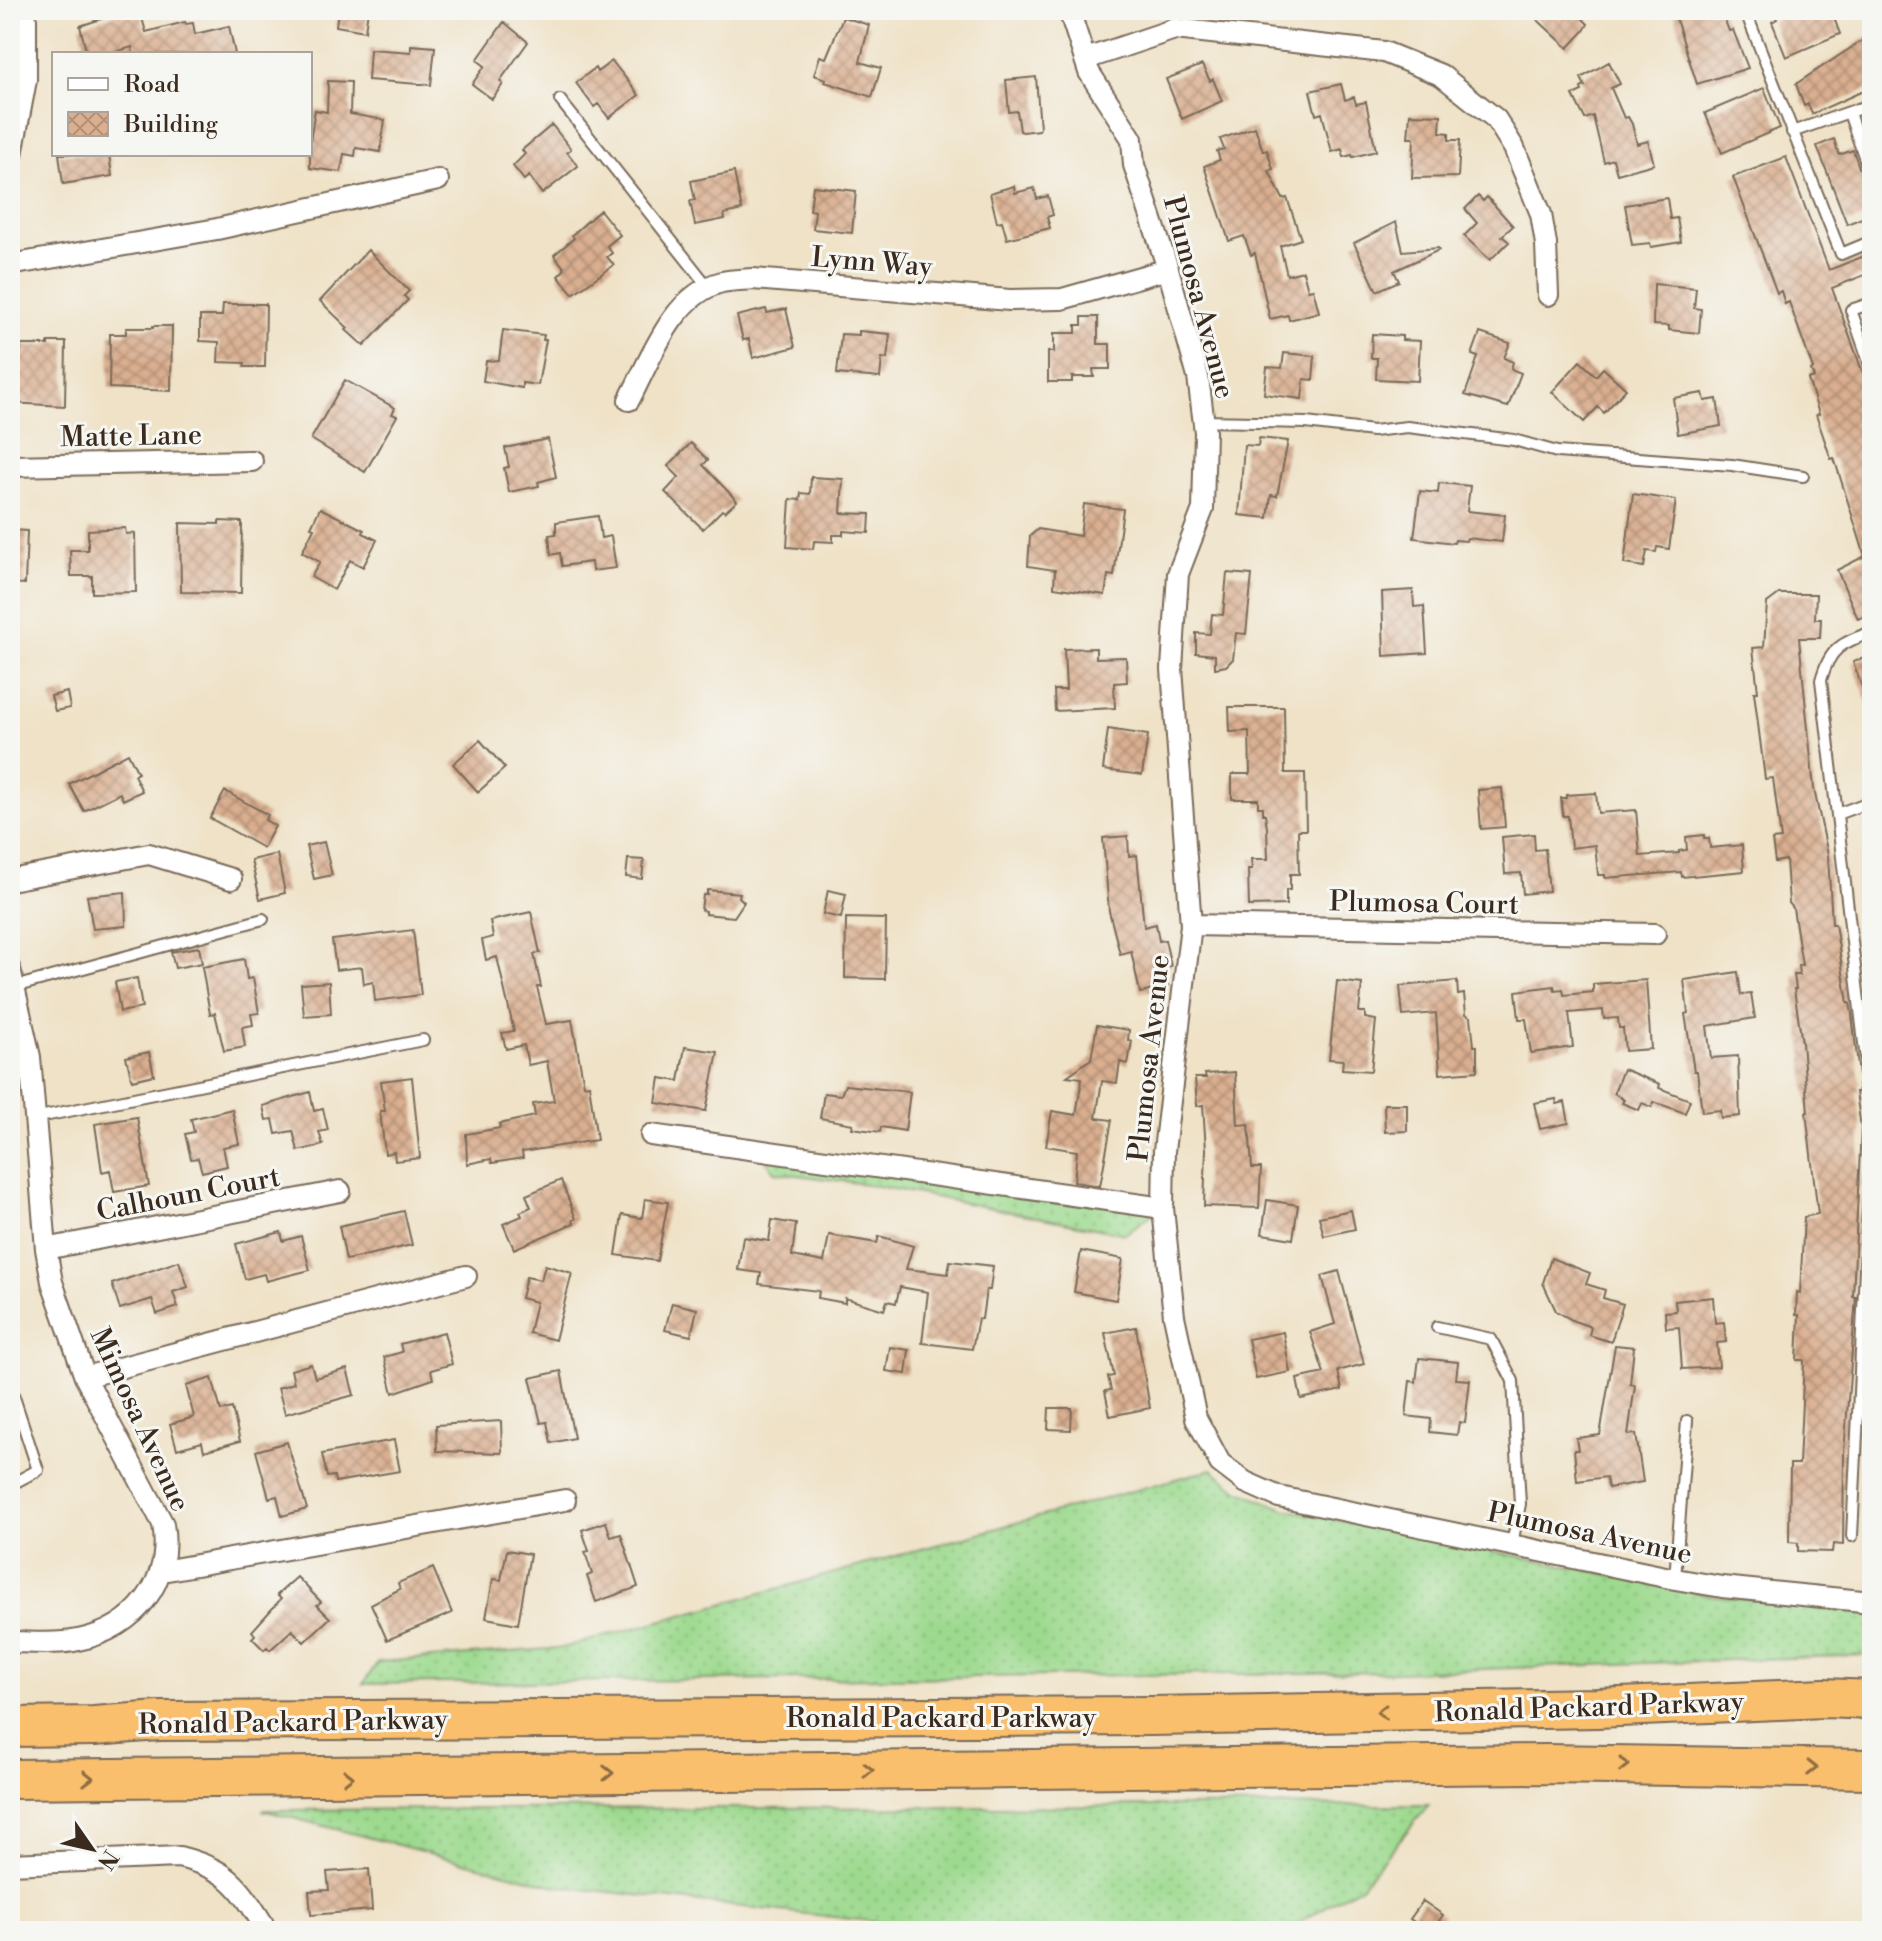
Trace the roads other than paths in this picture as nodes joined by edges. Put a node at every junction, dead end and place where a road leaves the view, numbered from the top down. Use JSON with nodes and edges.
{"nodes":[{"id":1,"x":23,"y":10,"type":"edge"},
{"id":2,"x":1069,"y":10,"type":"edge"},
{"id":3,"x":1745,"y":10,"type":"edge"},
{"id":4,"x":1086,"y":59,"type":"junction"},
{"id":5,"x":560,"y":100,"type":"dead end"},
{"id":6,"x":1872,"y":104,"type":"edge"},
{"id":7,"x":1849,"y":113,"type":"junction"},
{"id":8,"x":1792,"y":132,"type":"junction"},
{"id":9,"x":10,"y":165,"type":"edge"},
{"id":10,"x":1872,"y":179,"type":"edge"},
{"id":11,"x":438,"y":180,"type":"dead end"},
{"id":12,"x":1872,"y":241,"type":"edge"},
{"id":13,"x":10,"y":265,"type":"edge"},
{"id":14,"x":1168,"y":269,"type":"junction"},
{"id":15,"x":709,"y":288,"type":"junction"},
{"id":16,"x":1548,"y":295,"type":"dead end"},
{"id":17,"x":1872,"y":303,"type":"edge"},
{"id":18,"x":1872,"y":370,"type":"edge"},
{"id":19,"x":629,"y":400,"type":"dead end"},
{"id":20,"x":1204,"y":421,"type":"junction"},
{"id":21,"x":252,"y":461,"type":"dead end"},
{"id":22,"x":10,"y":466,"type":"edge"},
{"id":23,"x":1803,"y":476,"type":"dead end"},
{"id":24,"x":1872,"y":632,"type":"edge"},
{"id":25,"x":1872,"y":801,"type":"edge"},
{"id":26,"x":1837,"y":814,"type":"junction"},
{"id":27,"x":231,"y":879,"type":"dead end"},
{"id":28,"x":10,"y":880,"type":"edge"},
{"id":29,"x":263,"y":919,"type":"dead end"},
{"id":30,"x":1191,"y":925,"type":"junction"},
{"id":31,"x":1655,"y":934,"type":"dead end"},
{"id":32,"x":12,"y":978,"type":"edge"},
{"id":33,"x":423,"y":1040,"type":"dead end"},
{"id":34,"x":1872,"y":1111,"type":"edge"},
{"id":35,"x":34,"y":1118,"type":"junction"},
{"id":36,"x":1872,"y":1126,"type":"edge"},
{"id":37,"x":651,"y":1135,"type":"dead end"},
{"id":38,"x":340,"y":1191,"type":"dead end"},
{"id":39,"x":1163,"y":1208,"type":"junction"},
{"id":40,"x":46,"y":1249,"type":"junction"},
{"id":41,"x":466,"y":1276,"type":"dead end"},
{"id":42,"x":1437,"y":1327,"type":"dead end"},
{"id":43,"x":85,"y":1377,"type":"junction"},
{"id":44,"x":10,"y":1385,"type":"edge"},
{"id":45,"x":1687,"y":1421,"type":"dead end"},
{"id":46,"x":10,"y":1485,"type":"edge"},
{"id":47,"x":565,"y":1500,"type":"dead end"},
{"id":48,"x":1852,"y":1536,"type":"dead end"},
{"id":49,"x":1512,"y":1544,"type":"junction"},
{"id":50,"x":162,"y":1571,"type":"junction"},
{"id":51,"x":1675,"y":1579,"type":"junction"},
{"id":52,"x":1872,"y":1602,"type":"edge"},
{"id":53,"x":10,"y":1642,"type":"edge"},
{"id":54,"x":1872,"y":1693,"type":"edge"},
{"id":55,"x":1824,"y":1698,"type":"junction"},
{"id":56,"x":1872,"y":1700,"type":"edge"},
{"id":57,"x":10,"y":1727,"type":"edge"},
{"id":58,"x":1872,"y":1769,"type":"edge"},
{"id":59,"x":10,"y":1779,"type":"edge"},
{"id":60,"x":10,"y":1864,"type":"edge"},
{"id":61,"x":78,"y":1931,"type":"edge"},
{"id":62,"x":148,"y":1931,"type":"edge"},
{"id":63,"x":264,"y":1931,"type":"edge"}],
"edges":[{"from":1,"to":9,"type":"street"},
{"from":2,"to":4,"type":"street","name":"Plumosa Avenue"},
{"from":3,"to":8,"type":"lane"},
{"from":4,"to":14,"type":"street","name":"Plumosa Avenue"},
{"from":4,"to":16,"type":"street"},
{"from":5,"to":15,"type":"lane"},
{"from":6,"to":7,"type":"lane"},
{"from":7,"to":8,"type":"lane"},
{"from":7,"to":10,"type":"lane"},
{"from":8,"to":12,"type":"lane"},
{"from":11,"to":13,"type":"street"},
{"from":14,"to":15,"type":"street","name":"Lynn Way"},
{"from":14,"to":20,"type":"street","name":"Plumosa Avenue"},
{"from":15,"to":19,"type":"street","name":"Lynn Way"},
{"from":17,"to":18,"type":"lane"},
{"from":20,"to":23,"type":"lane"},
{"from":20,"to":30,"type":"street","name":"Plumosa Avenue"},
{"from":21,"to":22,"type":"street","name":"Matte Lane"},
{"from":24,"to":26,"type":"lane"},
{"from":25,"to":26,"type":"lane"},
{"from":26,"to":34,"type":"lane"},
{"from":27,"to":28,"type":"street"},
{"from":29,"to":32,"type":"lane"},
{"from":30,"to":31,"type":"street","name":"Plumosa Court"},
{"from":30,"to":39,"type":"street","name":"Plumosa Avenue"},
{"from":32,"to":35,"type":"street","name":"Mimosa Avenue"},
{"from":33,"to":35,"type":"lane"},
{"from":35,"to":40,"type":"street","name":"Mimosa Avenue"},
{"from":36,"to":48,"type":"lane"},
{"from":37,"to":39,"type":"street"},
{"from":38,"to":40,"type":"street","name":"Calhoun Court"},
{"from":39,"to":49,"type":"street","name":"Plumosa Avenue"},
{"from":40,"to":43,"type":"street","name":"Mimosa Avenue"},
{"from":41,"to":43,"type":"street"},
{"from":42,"to":49,"type":"lane"},
{"from":43,"to":50,"type":"street","name":"Mimosa Avenue"},
{"from":44,"to":46,"type":"lane"},
{"from":45,"to":51,"type":"lane"},
{"from":47,"to":50,"type":"street"},
{"from":49,"to":51,"type":"street","name":"Plumosa Avenue"},
{"from":50,"to":53,"type":"street","name":"Mimosa Avenue"},
{"from":51,"to":52,"type":"street","name":"Plumosa Avenue"},
{"from":54,"to":55,"type":"highway"},
{"from":55,"to":56,"type":"highway","name":"Ronald Packard Parkway"},
{"from":55,"to":57,"type":"highway","name":"Ronald Packard Parkway","one_way":true},
{"from":59,"to":58,"type":"highway","name":"Ronald Packard Parkway","one_way":true},
{"from":60,"to":63,"type":"street"},
{"from":61,"to":62,"type":"lane"}]}
